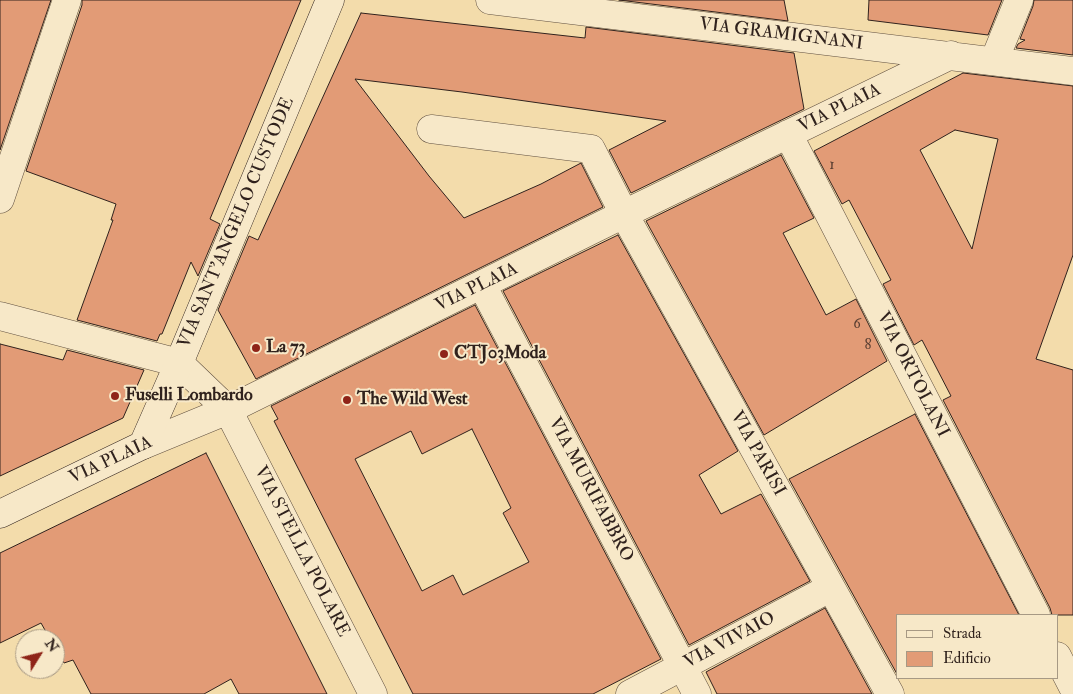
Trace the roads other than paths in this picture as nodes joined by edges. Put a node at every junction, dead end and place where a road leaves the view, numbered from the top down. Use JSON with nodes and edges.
{"nodes":[{"id":1,"x":67,"y":0,"type":"edge"},
{"id":2,"x":330,"y":0,"type":"edge"},
{"id":3,"x":490,"y":0,"type":"edge"},
{"id":4,"x":1019,"y":0,"type":"edge"},
{"id":5,"x":951,"y":56,"type":"junction"},
{"id":6,"x":994,"y":61,"type":"junction"},
{"id":7,"x":1073,"y":71,"type":"edge"},
{"id":8,"x":431,"y":129,"type":"dead end"},
{"id":9,"x":788,"y":134,"type":"junction"},
{"id":10,"x":0,"y":199,"type":"edge"},
{"id":11,"x":624,"y":214,"type":"junction"},
{"id":12,"x":482,"y":285,"type":"junction"},
{"id":13,"x":0,"y":316,"type":"edge"},
{"id":14,"x":178,"y":364,"type":"junction"},
{"id":15,"x":228,"y":410,"type":"junction"},
{"id":16,"x":143,"y":445,"type":"junction"},
{"id":17,"x":0,"y":514,"type":"edge"},
{"id":18,"x":830,"y":588,"type":"junction"},
{"id":19,"x":1035,"y":614,"type":"edge"},
{"id":20,"x":1058,"y":658,"type":"edge"},
{"id":21,"x":683,"y":667,"type":"junction"},
{"id":22,"x":1073,"y":687,"type":"edge"},
{"id":23,"x":373,"y":694,"type":"edge"},
{"id":24,"x":630,"y":694,"type":"edge"},
{"id":25,"x":698,"y":694,"type":"edge"},
{"id":26,"x":890,"y":694,"type":"edge"}],
"edges":[{"from":1,"to":10,"type":"street"},
{"from":2,"to":14,"type":"street","name":"VIA SANT'ANGELO CUSTODE"},
{"from":3,"to":5,"type":"street","name":"VIA GRAMIGNANI"},
{"from":4,"to":6,"type":"street"},
{"from":5,"to":6,"type":"street","name":"VIA GRAMIGNANI"},
{"from":5,"to":9,"type":"street","name":"VIA PLAIA"},
{"from":6,"to":7,"type":"street","name":"VIA GRAMIGNANI"},
{"from":8,"to":11,"type":"street","name":"VIA PARISI"},
{"from":9,"to":11,"type":"street","name":"VIA PLAIA"},
{"from":9,"to":19,"type":"street","name":"VIA ORTOLANI"},
{"from":11,"to":12,"type":"street","name":"VIA PLAIA"},
{"from":11,"to":18,"type":"street","name":"VIA PARISI"},
{"from":12,"to":15,"type":"street","name":"VIA PLAIA"},
{"from":12,"to":21,"type":"street","name":"VIA MURIFABBRO"},
{"from":13,"to":14,"type":"street"},
{"from":14,"to":15,"type":"street"},
{"from":14,"to":16,"type":"street","name":"VIA SANT'ANGELO CUSTODE"},
{"from":15,"to":16,"type":"street","name":"VIA PLAIA"},
{"from":15,"to":23,"type":"street","name":"VIA STELLA POLARE"},
{"from":16,"to":17,"type":"street","name":"VIA PLAIA"},
{"from":18,"to":21,"type":"street","name":"VIA VIVAIO"},
{"from":18,"to":26,"type":"street","name":"VIA PARISI"},
{"from":20,"to":22,"type":"street"},
{"from":21,"to":24,"type":"street","name":"VIA VIVAIO"},
{"from":21,"to":25,"type":"street","name":"VIA MURIFABBRO"}]}
